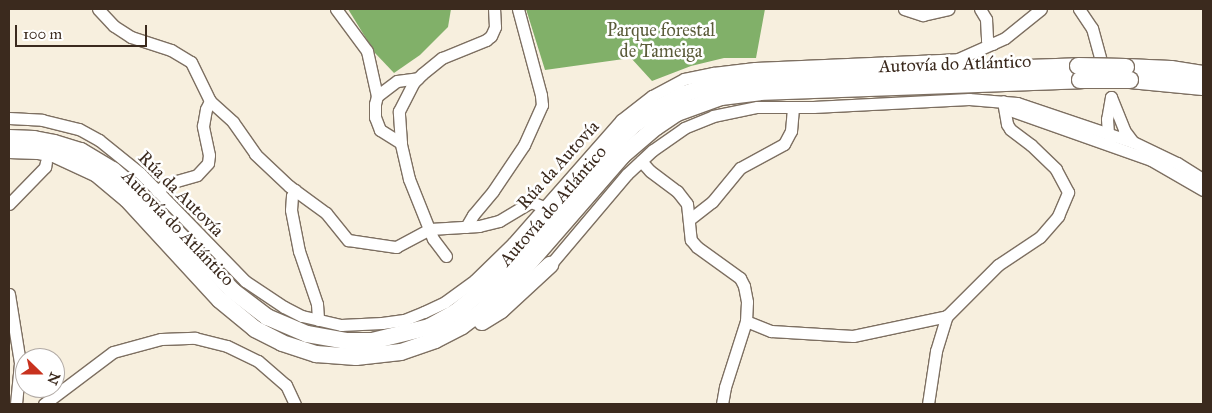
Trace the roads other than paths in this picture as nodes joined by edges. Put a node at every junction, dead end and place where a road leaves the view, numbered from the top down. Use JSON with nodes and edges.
{"nodes":[{"id":1,"x":98,"y":9,"type":"edge"},
{"id":2,"x":336,"y":9,"type":"edge"},
{"id":3,"x":494,"y":9,"type":"edge"},
{"id":4,"x":518,"y":9,"type":"edge"},
{"id":5,"x":904,"y":9,"type":"edge"},
{"id":6,"x":948,"y":9,"type":"edge"},
{"id":7,"x":980,"y":9,"type":"edge"},
{"id":8,"x":1041,"y":9,"type":"edge"},
{"id":9,"x":1079,"y":9,"type":"edge"},
{"id":10,"x":989,"y":39,"type":"junction"},
{"id":11,"x":914,"y":62,"type":"junction"},
{"id":12,"x":756,"y":68,"type":"junction"},
{"id":13,"x":882,"y":72,"type":"junction"},
{"id":14,"x":1079,"y":73,"type":"junction"},
{"id":15,"x":1128,"y":73,"type":"junction"},
{"id":16,"x":1203,"y":74,"type":"edge"},
{"id":17,"x":828,"y":75,"type":"junction"},
{"id":18,"x":418,"y":78,"type":"junction"},
{"id":19,"x":1203,"y":88,"type":"edge"},
{"id":20,"x":377,"y":96,"type":"junction"},
{"id":21,"x":1111,"y":97,"type":"junction"},
{"id":22,"x":210,"y":101,"type":"junction"},
{"id":23,"x":1004,"y":105,"type":"junction"},
{"id":24,"x":792,"y":108,"type":"junction"},
{"id":25,"x":1108,"y":109,"type":"junction"},
{"id":26,"x":1032,"y":116,"type":"junction"},
{"id":27,"x":9,"y":118,"type":"edge"},
{"id":28,"x":1120,"y":121,"type":"junction"},
{"id":29,"x":9,"y":125,"type":"edge"},
{"id":30,"x":1088,"y":127,"type":"junction"},
{"id":31,"x":1110,"y":135,"type":"junction"},
{"id":32,"x":9,"y":138,"type":"edge"},
{"id":33,"x":1133,"y":142,"type":"junction"},
{"id":34,"x":103,"y":143,"type":"junction"},
{"id":35,"x":400,"y":143,"type":"junction"},
{"id":36,"x":9,"y":150,"type":"edge"},
{"id":37,"x":642,"y":161,"type":"junction"},
{"id":38,"x":46,"y":162,"type":"dead end"},
{"id":39,"x":1203,"y":179,"type":"edge"},
{"id":40,"x":1203,"y":186,"type":"edge"},
{"id":41,"x":295,"y":190,"type":"junction"},
{"id":42,"x":1203,"y":190,"type":"edge"},
{"id":43,"x":157,"y":191,"type":"junction"},
{"id":44,"x":9,"y":204,"type":"edge"},
{"id":45,"x":544,"y":207,"type":"junction"},
{"id":46,"x":690,"y":219,"type":"junction"},
{"id":47,"x":466,"y":227,"type":"junction"},
{"id":48,"x":430,"y":229,"type":"junction"},
{"id":49,"x":446,"y":256,"type":"dead end"},
{"id":50,"x":550,"y":265,"type":"joint"},
{"id":51,"x":9,"y":294,"type":"edge"},
{"id":52,"x":947,"y":316,"type":"junction"},
{"id":53,"x":318,"y":320,"type":"junction"},
{"id":54,"x":746,"y":321,"type":"junction"},
{"id":55,"x":401,"y":352,"type":"junction"},
{"id":56,"x":14,"y":390,"type":"edge"},
{"id":57,"x":16,"y":404,"type":"edge"},
{"id":58,"x":44,"y":404,"type":"edge"},
{"id":59,"x":296,"y":404,"type":"edge"},
{"id":60,"x":722,"y":404,"type":"edge"},
{"id":61,"x":928,"y":404,"type":"edge"}],
"edges":[{"from":1,"to":22,"type":"street"},
{"from":2,"to":20,"type":"street"},
{"from":3,"to":18,"type":"street"},
{"from":4,"to":47,"type":"street"},
{"from":5,"to":6,"type":"street"},
{"from":7,"to":10,"type":"street"},
{"from":8,"to":10,"type":"street","name":"Rúa da Autovía"},
{"from":9,"to":21,"type":"street"},
{"from":10,"to":11,"type":"street","name":"Rúa da Autovía"},
{"from":11,"to":12,"type":"street","name":"Rúa da Autovía"},
{"from":11,"to":13,"type":"highway"},
{"from":12,"to":17,"type":"highway"},
{"from":12,"to":45,"type":"street","name":"Rúa da Autovía"},
{"from":13,"to":14,"type":"highway","name":"Autovía do Atlántico"},
{"from":13,"to":17,"type":"highway","name":"Autovía do Atlántico"},
{"from":14,"to":15,"type":"highway","name":"Autovía do Atlántico","bridge":true},
{"from":14,"to":55,"type":"highway","name":"Autovía do Atlántico"},
{"from":15,"to":16,"type":"highway","name":"Autovía do Atlántico"},
{"from":15,"to":19,"type":"highway","name":"Autovía do Atlántico"},
{"from":17,"to":32,"type":"highway","name":"Autovía do Atlántico"},
{"from":18,"to":20,"type":"street"},
{"from":18,"to":35,"type":"street"},
{"from":20,"to":35,"type":"street"},
{"from":21,"to":25,"type":"street"},
{"from":21,"to":28,"type":"street"},
{"from":22,"to":41,"type":"street"},
{"from":22,"to":43,"type":"street"},
{"from":23,"to":24,"type":"street"},
{"from":23,"to":26,"type":"street"},
{"from":23,"to":30,"type":"street"},
{"from":23,"to":52,"type":"street"},
{"from":24,"to":37,"type":"street"},
{"from":24,"to":46,"type":"street"},
{"from":25,"to":30,"type":"street"},
{"from":25,"to":31,"type":"street"},
{"from":26,"to":31,"type":"street"},
{"from":26,"to":42,"type":"street"},
{"from":27,"to":34,"type":"street","name":"Rúa da Autovía"},
{"from":28,"to":31,"type":"street"},
{"from":28,"to":33,"type":"street"},
{"from":29,"to":34,"type":"street"},
{"from":30,"to":31,"type":"street"},
{"from":31,"to":33,"type":"street"},
{"from":31,"to":40,"type":"street"},
{"from":33,"to":39,"type":"street"},
{"from":34,"to":43,"type":"street","name":"Rúa da Autovía"},
{"from":35,"to":48,"type":"street"},
{"from":36,"to":55,"type":"highway","name":"Autovía do Atlántico"},
{"from":37,"to":46,"type":"street"},
{"from":37,"to":50,"type":"street"},
{"from":38,"to":44,"type":"street"},
{"from":41,"to":48,"type":"street"},
{"from":41,"to":53,"type":"street"},
{"from":43,"to":53,"type":"street","name":"Rúa da Autovía"},
{"from":45,"to":47,"type":"street"},
{"from":45,"to":53,"type":"street","name":"Rúa da Autovía"},
{"from":46,"to":54,"type":"street"},
{"from":47,"to":48,"type":"street"},
{"from":48,"to":49,"type":"street"},
{"from":50,"to":55,"type":"highway"},
{"from":51,"to":56,"type":"street"},
{"from":52,"to":54,"type":"street"},
{"from":52,"to":61,"type":"street"},
{"from":54,"to":60,"type":"street"},
{"from":56,"to":57,"type":"street"},
{"from":58,"to":59,"type":"street"}]}
